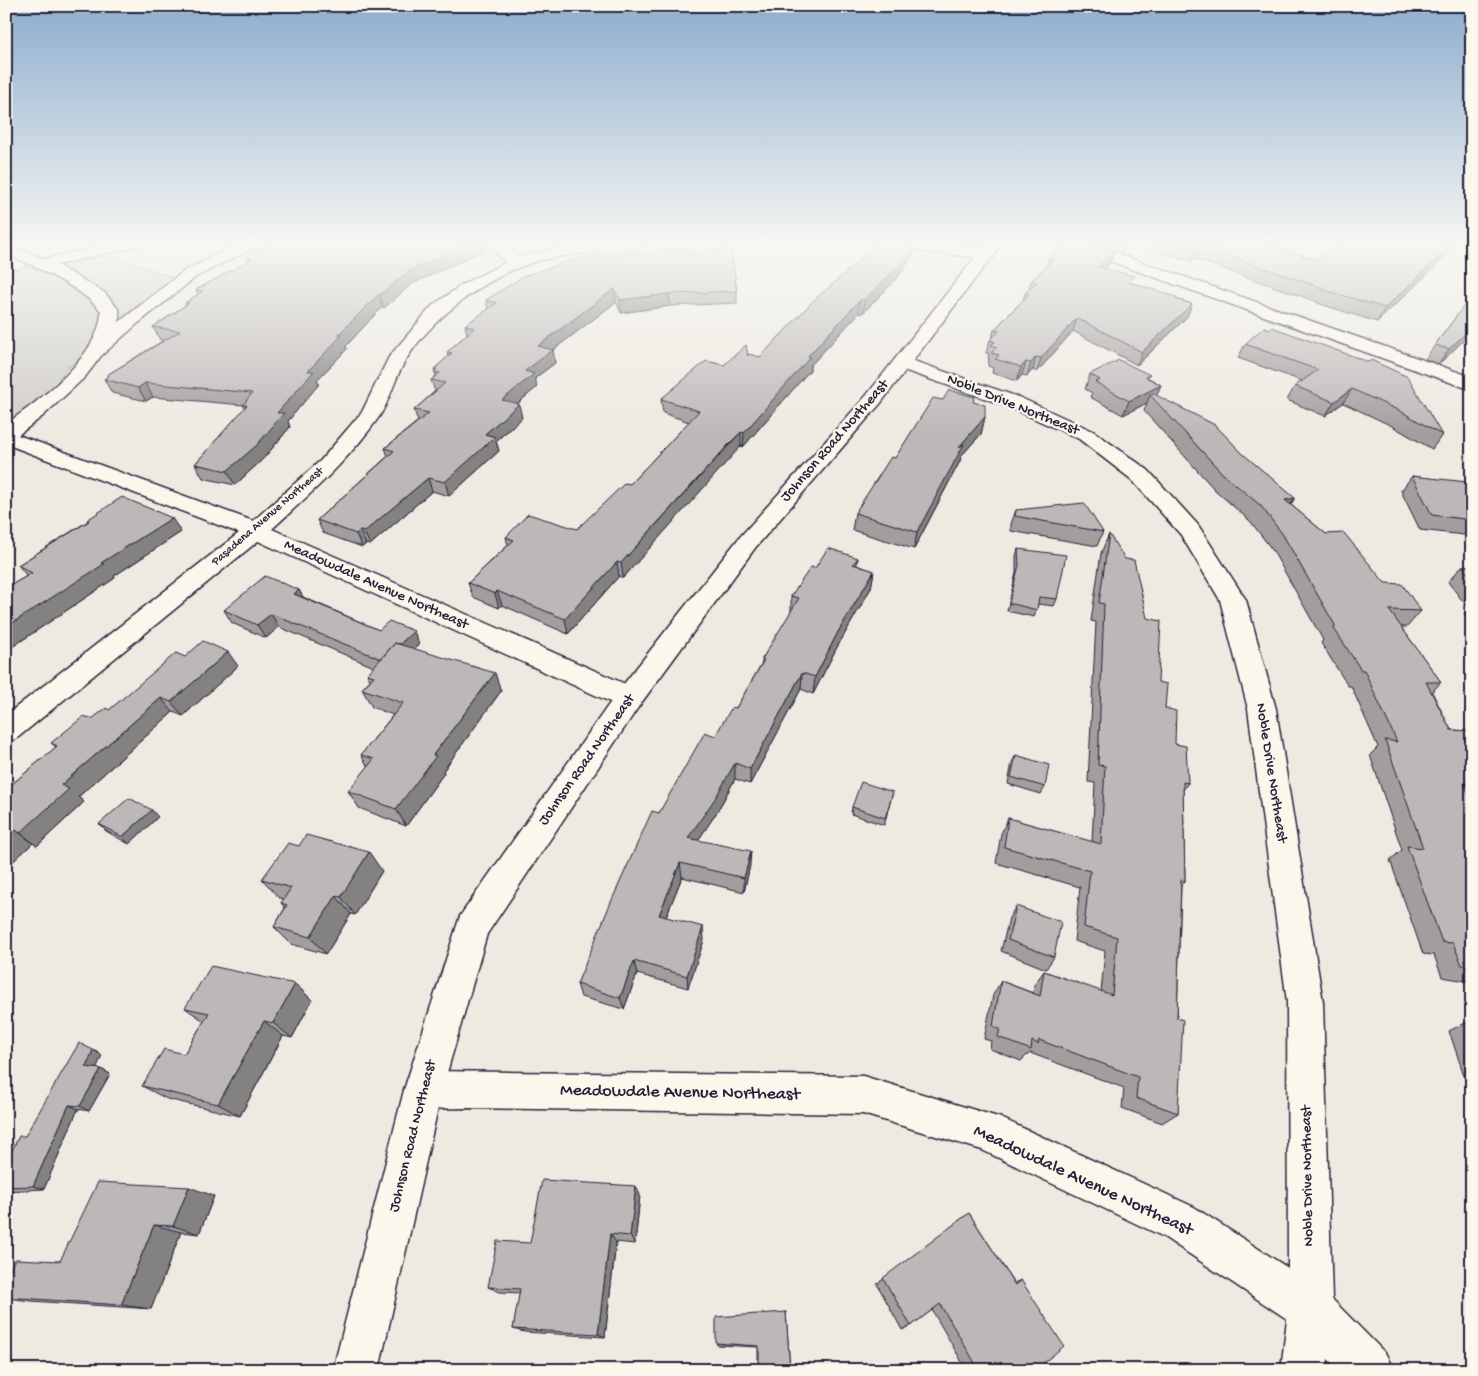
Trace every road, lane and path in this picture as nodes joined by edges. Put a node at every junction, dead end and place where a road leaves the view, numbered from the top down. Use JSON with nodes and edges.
{"nodes":[{"id":1,"x":107,"y":306,"type":"edge"},
{"id":2,"x":149,"y":306,"type":"edge"},
{"id":3,"x":443,"y":306,"type":"edge"},
{"id":4,"x":946,"y":306,"type":"edge"},
{"id":5,"x":1251,"y":306,"type":"edge"},
{"id":6,"x":96,"y":352,"type":"junction"},
{"id":7,"x":902,"y":363,"type":"junction"},
{"id":8,"x":1472,"y":384,"type":"edge"},
{"id":9,"x":6,"y":435,"type":"edge"},
{"id":10,"x":256,"y":531,"type":"junction"},
{"id":11,"x":629,"y":698,"type":"junction"},
{"id":12,"x":6,"y":731,"type":"edge"},
{"id":13,"x":423,"y":1090,"type":"junction"},
{"id":14,"x":1310,"y":1308,"type":"junction"},
{"id":15,"x":356,"y":1370,"type":"edge"},
{"id":16,"x":1304,"y":1370,"type":"edge"},
{"id":17,"x":1370,"y":1370,"type":"edge"}],
"edges":[{"from":1,"to":6,"type":"street"},
{"from":2,"to":6,"type":"street"},
{"from":3,"to":10,"type":"street","name":"Pasadena Avenue Northeast"},
{"from":4,"to":7,"type":"street","name":"Johnson Road Northeast"},
{"from":5,"to":8,"type":"street"},
{"from":6,"to":9,"type":"street"},
{"from":7,"to":11,"type":"street","name":"Johnson Road Northeast"},
{"from":7,"to":14,"type":"street","name":"Noble Drive Northeast"},
{"from":9,"to":10,"type":"street","name":"Meadowdale Avenue Northeast"},
{"from":10,"to":11,"type":"street","name":"Meadowdale Avenue Northeast"},
{"from":10,"to":12,"type":"street","name":"Pasadena Avenue Northeast"},
{"from":11,"to":13,"type":"street","name":"Johnson Road Northeast"},
{"from":13,"to":14,"type":"street","name":"Meadowdale Avenue Northeast"},
{"from":13,"to":15,"type":"street","name":"Johnson Road Northeast"},
{"from":14,"to":16,"type":"street","name":"Noble Drive Northeast"},
{"from":14,"to":17,"type":"street","name":"Meadowdale Avenue Northeast"}]}
